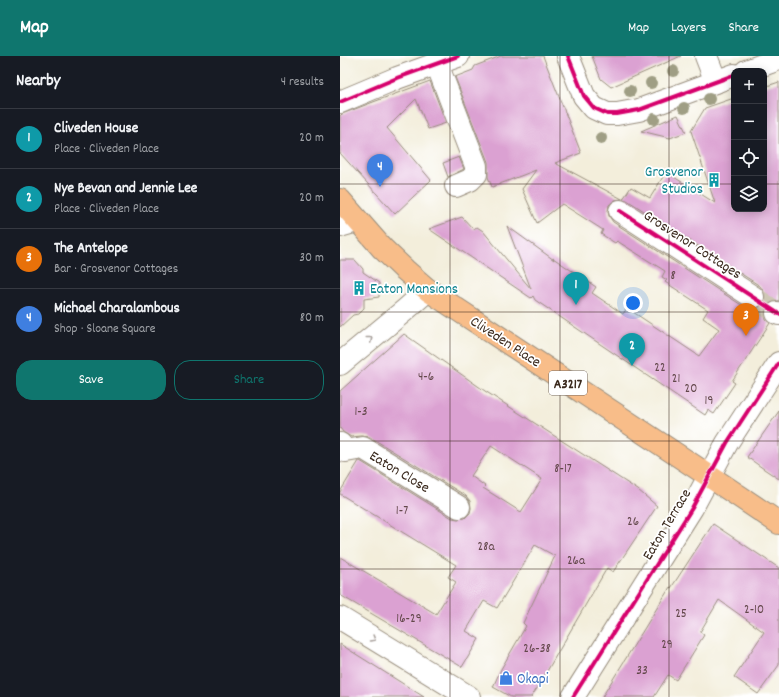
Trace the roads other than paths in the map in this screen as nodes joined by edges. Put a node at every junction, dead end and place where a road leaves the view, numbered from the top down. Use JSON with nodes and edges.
{"nodes":[{"id":1,"x":458,"y":56,"type":"edge"},
{"id":2,"x":568,"y":56,"type":"edge"},
{"id":3,"x":706,"y":56,"type":"edge"},
{"id":4,"x":779,"y":59,"type":"edge"},
{"id":5,"x":437,"y":64,"type":"junction"},
{"id":6,"x":754,"y":68,"type":"edge"},
{"id":7,"x":725,"y":79,"type":"edge"},
{"id":8,"x":340,"y":102,"type":"edge"},
{"id":9,"x":456,"y":186,"type":"dead end"},
{"id":10,"x":340,"y":200,"type":"edge"},
{"id":11,"x":620,"y":211,"type":"dead end"},
{"id":12,"x":356,"y":228,"type":"edge"},
{"id":13,"x":428,"y":290,"type":"junction"},
{"id":14,"x":753,"y":297,"type":"tunnel mouth"},
{"id":15,"x":340,"y":364,"type":"edge"},
{"id":16,"x":776,"y":374,"type":"edge"},
{"id":17,"x":340,"y":444,"type":"edge"},
{"id":18,"x":709,"y":476,"type":"junction"},
{"id":19,"x":459,"y":507,"type":"dead end"},
{"id":20,"x":779,"y":523,"type":"edge"},
{"id":21,"x":340,"y":618,"type":"edge"},
{"id":22,"x":469,"y":697,"type":"edge"},
{"id":23,"x":573,"y":697,"type":"edge"}],
"edges":[{"from":1,"to":5,"type":"street"},
{"from":2,"to":7,"type":"street"},
{"from":3,"to":7,"type":"street"},
{"from":4,"to":6,"type":"street"},
{"from":5,"to":8,"type":"street"},
{"from":5,"to":9,"type":"street"},
{"from":10,"to":12,"type":"main road","number":"A3217"},
{"from":11,"to":14,"type":"street","name":"Grosvenor Cottages"},
{"from":12,"to":13,"type":"main road","name":"Cliveden Place","number":"A3217"},
{"from":15,"to":13,"type":"street","one_way":true},
{"from":13,"to":18,"type":"main road","name":"Cliveden Place","number":"A3217"},
{"from":16,"to":18,"type":"street","name":"Eaton Terrace"},
{"from":17,"to":19,"type":"street","name":"Eaton Close"},
{"from":18,"to":20,"type":"main road","number":"A3217"},
{"from":18,"to":23,"type":"street","name":"Eaton Terrace"},
{"from":21,"to":22,"type":"street","one_way":true}]}
